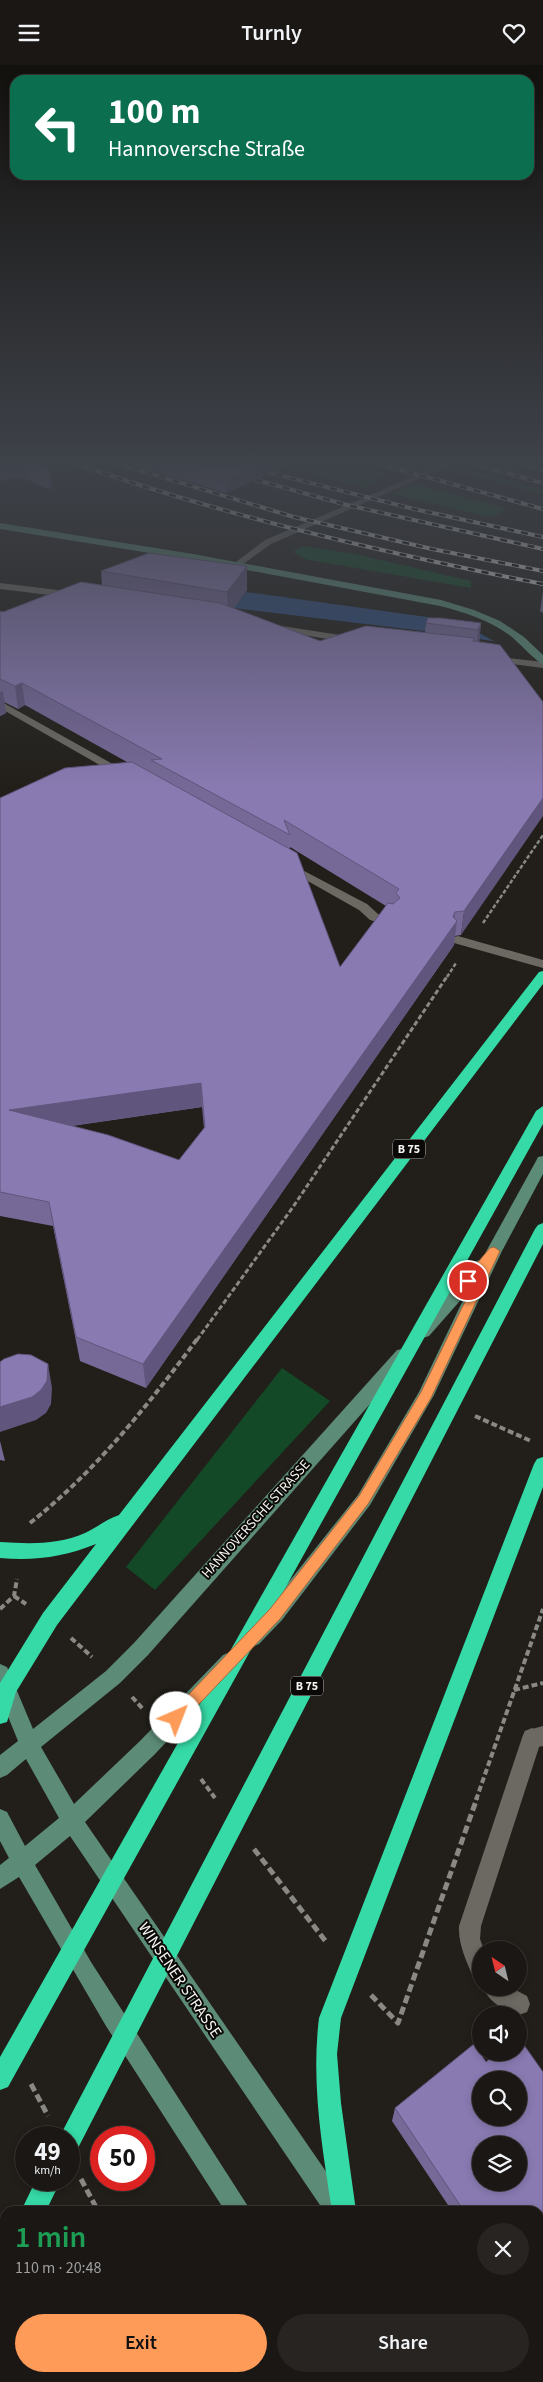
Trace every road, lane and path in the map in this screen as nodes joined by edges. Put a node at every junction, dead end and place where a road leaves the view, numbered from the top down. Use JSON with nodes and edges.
{"nodes":[{"id":1,"x":274,"y":572,"type":"edge"},
{"id":2,"x":0,"y":586,"type":"edge"},
{"id":3,"x":53,"y":602,"type":"edge"},
{"id":4,"x":268,"y":627,"type":"edge"},
{"id":5,"x":362,"y":641,"type":"edge"},
{"id":6,"x":486,"y":658,"type":"edge"},
{"id":7,"x":543,"y":663,"type":"edge"},
{"id":8,"x":0,"y":704,"type":"edge"},
{"id":9,"x":134,"y":780,"type":"edge"},
{"id":10,"x":543,"y":835,"type":"edge"},
{"id":11,"x":278,"y":860,"type":"edge"},
{"id":12,"x":390,"y":922,"type":"edge"},
{"id":13,"x":464,"y":941,"type":"junction"},
{"id":14,"x":543,"y":964,"type":"edge"},
{"id":15,"x":543,"y":975,"type":"edge"},
{"id":16,"x":543,"y":1111,"type":"edge"},
{"id":17,"x":543,"y":1161,"type":"edge"},
{"id":18,"x":543,"y":1229,"type":"edge"},
{"id":19,"x":494,"y":1251,"type":"junction"},
{"id":20,"x":471,"y":1415,"type":"dead end"},
{"id":21,"x":534,"y":1442,"type":"dead end"},
{"id":22,"x":543,"y":1464,"type":"edge"},
{"id":23,"x":130,"y":1516,"type":"junction"},
{"id":24,"x":25,"y":1527,"type":"dead end"},
{"id":25,"x":0,"y":1550,"type":"edge"},
{"id":26,"x":14,"y":1596,"type":"dead end"},
{"id":27,"x":0,"y":1609,"type":"edge"},
{"id":28,"x":543,"y":1609,"type":"edge"},
{"id":29,"x":4,"y":1681,"type":"edge"},
{"id":30,"x":543,"y":1683,"type":"edge"},
{"id":31,"x":514,"y":1691,"type":"junction"},
{"id":32,"x":0,"y":1715,"type":"edge"},
{"id":33,"x":538,"y":1737,"type":"edge"},
{"id":34,"x":29,"y":1745,"type":"junction"},
{"id":35,"x":0,"y":1768,"type":"edge"},
{"id":36,"x":199,"y":1777,"type":"dead end"},
{"id":37,"x":217,"y":1800,"type":"dead end"},
{"id":38,"x":0,"y":1819,"type":"edge"},
{"id":39,"x":72,"y":1821,"type":"junction"},
{"id":40,"x":252,"y":1846,"type":"dead end"},
{"id":41,"x":21,"y":1863,"type":"junction"},
{"id":42,"x":0,"y":1878,"type":"edge"},
{"id":43,"x":472,"y":1946,"type":"edge"},
{"id":44,"x":347,"y":1969,"type":"junction"},
{"id":45,"x":503,"y":1996,"type":"edge"},
{"id":46,"x":519,"y":2004,"type":"dead end"},
{"id":47,"x":0,"y":2079,"type":"edge"},
{"id":48,"x":77,"y":2126,"type":"edge"},
{"id":49,"x":80,"y":2178,"type":"edge"},
{"id":50,"x":43,"y":2191,"type":"edge"},
{"id":51,"x":36,"y":2206,"type":"edge"},
{"id":52,"x":95,"y":2206,"type":"edge"},
{"id":53,"x":236,"y":2206,"type":"edge"},
{"id":54,"x":335,"y":2206,"type":"edge"},
{"id":55,"x":343,"y":2206,"type":"edge"}],
"edges":[{"from":1,"to":7,"type":"main road"},
{"from":2,"to":3,"type":"street"},
{"from":4,"to":5,"type":"street"},
{"from":6,"to":7,"type":"street"},
{"from":8,"to":9,"type":"street"},
{"from":10,"to":13,"type":"path"},
{"from":11,"to":12,"type":"street"},
{"from":13,"to":14,"type":"street"},
{"from":13,"to":24,"type":"path"},
{"from":15,"to":23,"type":"highway","number":"B 75"},
{"from":16,"to":47,"type":"highway"},
{"from":17,"to":19,"type":"main road","name":"HANNOVERSCHE STRASSE"},
{"from":18,"to":48,"type":"highway","number":"B 75"},
{"from":19,"to":34,"type":"main road","name":"HANNOVERSCHE STRASSE"},
{"from":19,"to":39,"type":"main road","name":"HANNOVERSCHE STRASSE"},
{"from":20,"to":21,"type":"path"},
{"from":22,"to":44,"type":"highway"},
{"from":23,"to":25,"type":"highway","number":"B 75"},
{"from":23,"to":29,"type":"highway","number":"B 75"},
{"from":26,"to":27,"type":"path"},
{"from":28,"to":31,"type":"path"},
{"from":29,"to":32,"type":"highway","number":"B 75"},
{"from":29,"to":34,"type":"main road","name":"WINSENER STRASSE"},
{"from":30,"to":31,"type":"path"},
{"from":31,"to":44,"type":"path"},
{"from":33,"to":43,"type":"street"},
{"from":34,"to":35,"type":"main road","name":"HANNOVERSCHE STRASSE"},
{"from":34,"to":39,"type":"main road","name":"WINSENER STRASSE"},
{"from":36,"to":37,"type":"path"},
{"from":38,"to":41,"type":"main road"},
{"from":39,"to":41,"type":"main road","name":"HANNOVERSCHE STRASSE"},
{"from":39,"to":54,"type":"main road","name":"WINSENER STRASSE"},
{"from":40,"to":44,"type":"path"},
{"from":41,"to":42,"type":"main road","name":"HANNOVERSCHE STRASSE"},
{"from":41,"to":53,"type":"main road"},
{"from":44,"to":55,"type":"highway"},
{"from":45,"to":46,"type":"street"},
{"from":49,"to":52,"type":"path"},
{"from":50,"to":51,"type":"highway"}]}
